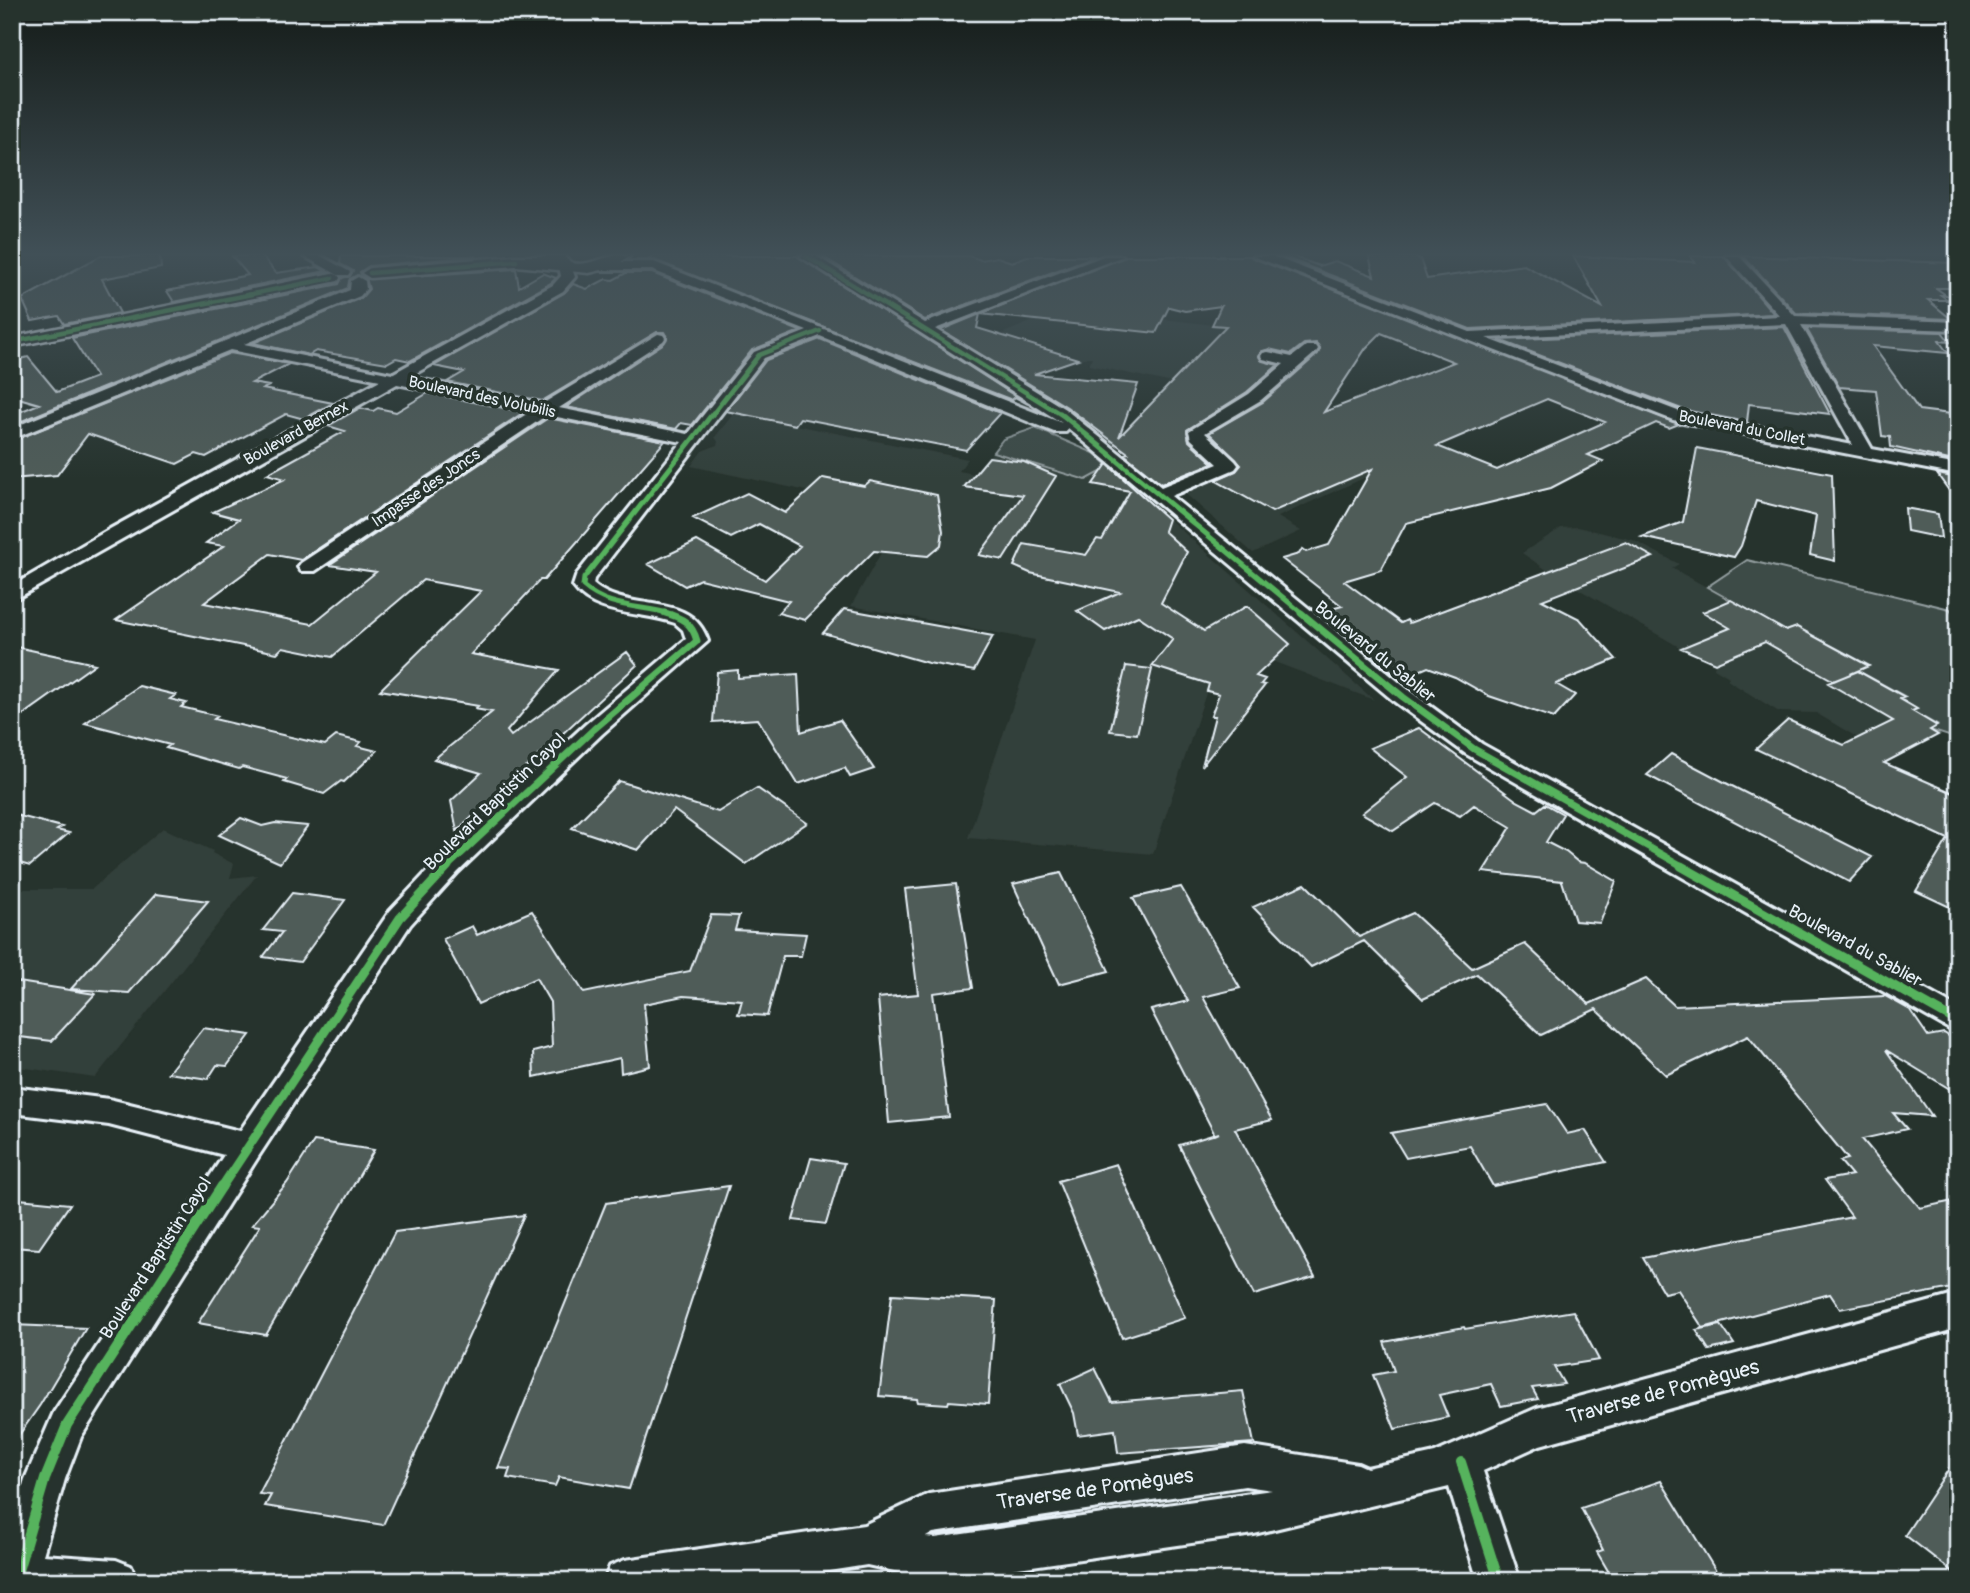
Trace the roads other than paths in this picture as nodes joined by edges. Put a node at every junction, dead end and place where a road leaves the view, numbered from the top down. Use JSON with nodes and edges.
{"nodes":[{"id":1,"x":69,"y":330,"type":"edge"},
{"id":2,"x":265,"y":330,"type":"edge"},
{"id":3,"x":481,"y":330,"type":"edge"},
{"id":4,"x":924,"y":330,"type":"edge"},
{"id":5,"x":1454,"y":330,"type":"edge"},
{"id":6,"x":1567,"y":330,"type":"edge"},
{"id":7,"x":1797,"y":330,"type":"edge"},
{"id":8,"x":820,"y":331,"type":"joint"},
{"id":9,"x":1466,"y":335,"type":"junction"},
{"id":10,"x":659,"y":338,"type":"dead end"},
{"id":11,"x":12,"y":342,"type":"edge"},
{"id":12,"x":229,"y":345,"type":"junction"},
{"id":13,"x":1311,"y":349,"type":"dead end"},
{"id":14,"x":1268,"y":356,"type":"dead end"},
{"id":15,"x":1296,"y":363,"type":"junction"},
{"id":16,"x":395,"y":378,"type":"junction"},
{"id":17,"x":544,"y":410,"type":"junction"},
{"id":18,"x":12,"y":434,"type":"edge"},
{"id":19,"x":694,"y":440,"type":"junction"},
{"id":20,"x":1100,"y":446,"type":"junction"},
{"id":21,"x":1866,"y":453,"type":"junction"},
{"id":22,"x":1958,"y":470,"type":"edge"},
{"id":23,"x":1158,"y":495,"type":"junction"},
{"id":24,"x":308,"y":567,"type":"dead end"},
{"id":25,"x":12,"y":595,"type":"edge"},
{"id":26,"x":1958,"y":1022,"type":"edge"},
{"id":27,"x":12,"y":1100,"type":"edge"},
{"id":28,"x":247,"y":1147,"type":"junction"},
{"id":29,"x":1958,"y":1311,"type":"edge"},
{"id":30,"x":1461,"y":1462,"type":"junction"},
{"id":31,"x":15,"y":1576,"type":"edge"},
{"id":32,"x":116,"y":1581,"type":"edge"},
{"id":33,"x":625,"y":1581,"type":"edge"},
{"id":34,"x":1499,"y":1581,"type":"edge"}],
"edges":[{"from":1,"to":11,"type":"street"},
{"from":2,"to":12,"type":"street"},
{"from":3,"to":16,"type":"street","name":"Boulevard Bernex"},
{"from":4,"to":20,"type":"street","name":"Boulevard du Sablier"},
{"from":5,"to":9,"type":"street","name":"Boulevard du Collet"},
{"from":6,"to":9,"type":"street"},
{"from":7,"to":21,"type":"street"},
{"from":8,"to":19,"type":"street","name":"Boulevard Baptistin Cayol"},
{"from":8,"to":20,"type":"street"},
{"from":9,"to":21,"type":"street","name":"Boulevard du Collet"},
{"from":10,"to":17,"type":"street","name":"Impasse des Joncs"},
{"from":12,"to":16,"type":"street","name":"Boulevard des Volubilis"},
{"from":12,"to":18,"type":"street"},
{"from":13,"to":15,"type":"street"},
{"from":14,"to":15,"type":"street"},
{"from":15,"to":23,"type":"street"},
{"from":16,"to":17,"type":"street","name":"Boulevard des Volubilis"},
{"from":16,"to":25,"type":"street","name":"Boulevard Bernex"},
{"from":17,"to":19,"type":"street","name":"Boulevard des Volubilis"},
{"from":17,"to":24,"type":"street","name":"Impasse des Joncs"},
{"from":19,"to":28,"type":"street","name":"Boulevard Baptistin Cayol"},
{"from":20,"to":23,"type":"street","name":"Boulevard du Sablier"},
{"from":21,"to":22,"type":"street","name":"Boulevard du Collet"},
{"from":23,"to":26,"type":"street","name":"Boulevard du Sablier"},
{"from":27,"to":28,"type":"street"},
{"from":28,"to":31,"type":"street","name":"Boulevard Baptistin Cayol"},
{"from":29,"to":30,"type":"street","name":"Traverse de Pomègues"},
{"from":30,"to":33,"type":"street","name":"Traverse de Pomègues"},
{"from":30,"to":34,"type":"street"},
{"from":31,"to":32,"type":"street"}]}
